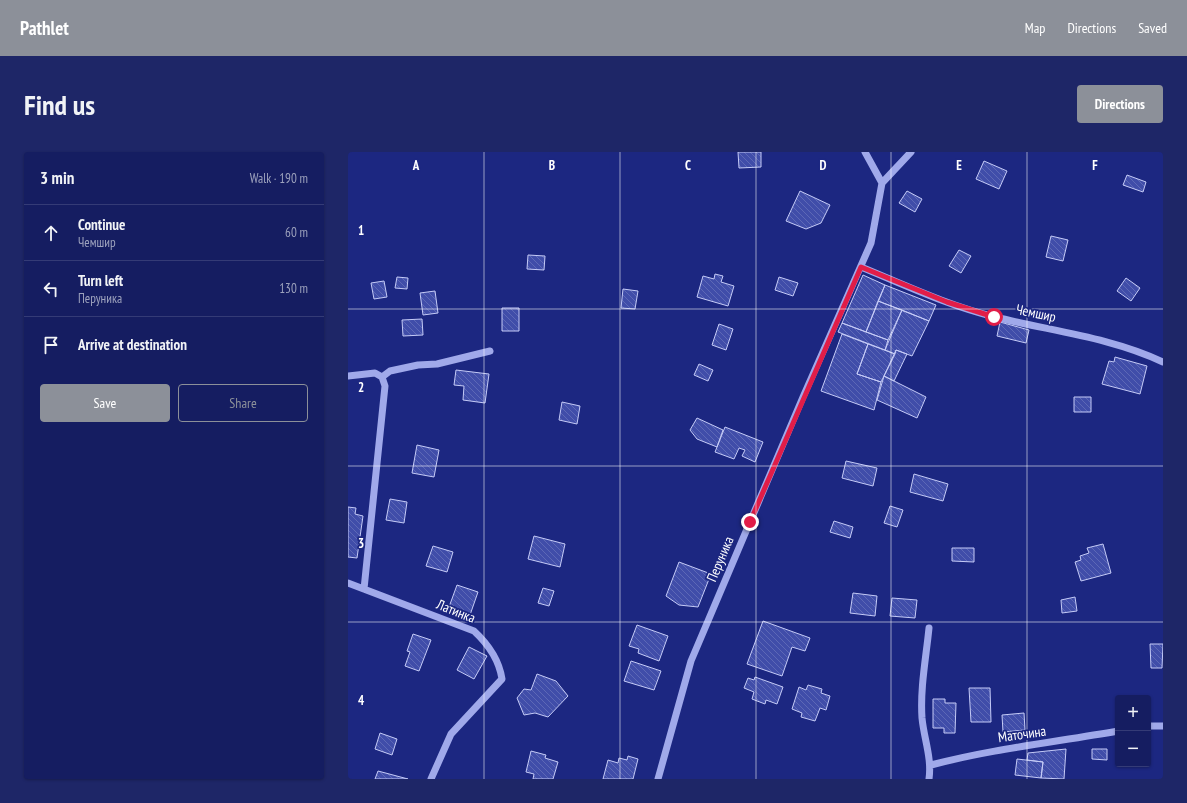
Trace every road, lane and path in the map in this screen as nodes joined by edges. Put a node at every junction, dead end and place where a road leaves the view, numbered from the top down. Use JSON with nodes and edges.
{"nodes":[{"id":1,"x":865,"y":152,"type":"edge"},
{"id":2,"x":911,"y":152,"type":"edge"},
{"id":3,"x":882,"y":183,"type":"junction"},
{"id":4,"x":861,"y":267,"type":"junction"},
{"id":5,"x":490,"y":351,"type":"dead end"},
{"id":6,"x":1163,"y":362,"type":"edge"},
{"id":7,"x":348,"y":376,"type":"edge"},
{"id":8,"x":382,"y":377,"type":"junction"},
{"id":9,"x":348,"y":583,"type":"edge"},
{"id":10,"x":364,"y":589,"type":"junction"},
{"id":11,"x":929,"y":628,"type":"dead end"},
{"id":12,"x":1151,"y":726,"type":"edge"},
{"id":13,"x":1163,"y":726,"type":"edge"},
{"id":14,"x":1115,"y":732,"type":"edge"},
{"id":15,"x":931,"y":765,"type":"junction"},
{"id":16,"x":431,"y":779,"type":"edge"},
{"id":17,"x":658,"y":779,"type":"edge"},
{"id":18,"x":929,"y":779,"type":"edge"}],
"edges":[{"from":1,"to":3,"type":"street"},
{"from":2,"to":3,"type":"street"},
{"from":3,"to":4,"type":"street","name":"Перуника"},
{"from":4,"to":6,"type":"street","name":"Чемшир"},
{"from":4,"to":17,"type":"street","name":"Перуника"},
{"from":5,"to":8,"type":"street"},
{"from":7,"to":8,"type":"street"},
{"from":8,"to":10,"type":"street"},
{"from":9,"to":10,"type":"street","name":"Латинка"},
{"from":10,"to":16,"type":"street","name":"Латинка"},
{"from":11,"to":15,"type":"street"},
{"from":12,"to":13,"type":"street"},
{"from":14,"to":15,"type":"street","name":"Маточина"},
{"from":15,"to":18,"type":"street"}]}
